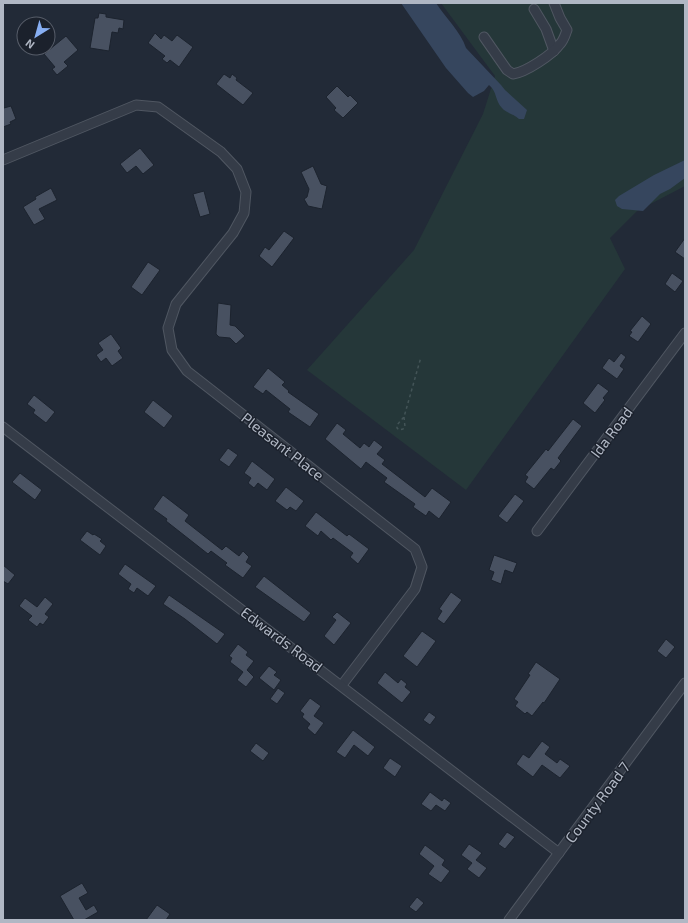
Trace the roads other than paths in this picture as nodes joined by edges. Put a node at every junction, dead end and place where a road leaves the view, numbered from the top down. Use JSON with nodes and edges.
{"nodes":[{"id":1,"x":554,"y":3,"type":"edge"},
{"id":2,"x":534,"y":8,"type":"dead end"},
{"id":3,"x":484,"y":37,"type":"dead end"},
{"id":4,"x":554,"y":51,"type":"junction"},
{"id":5,"x":3,"y":160,"type":"edge"},
{"id":6,"x":685,"y":334,"type":"edge"},
{"id":7,"x":3,"y":427,"type":"edge"},
{"id":8,"x":537,"y":531,"type":"dead end"},
{"id":9,"x":685,"y":683,"type":"edge"},
{"id":10,"x":342,"y":685,"type":"junction"},
{"id":11,"x":559,"y":853,"type":"junction"},
{"id":12,"x":509,"y":920,"type":"edge"}],
"edges":[{"from":1,"to":4,"type":"street"},
{"from":2,"to":4,"type":"street"},
{"from":3,"to":4,"type":"street"},
{"from":5,"to":10,"type":"street","name":"Pleasant Place"},
{"from":6,"to":8,"type":"street","name":"Ida Road"},
{"from":7,"to":10,"type":"street","name":"Edwards Road"},
{"from":9,"to":11,"type":"street","name":"County Road 7"},
{"from":10,"to":11,"type":"street","name":"Edwards Road"},
{"from":11,"to":12,"type":"street","name":"County Road 7"}]}
